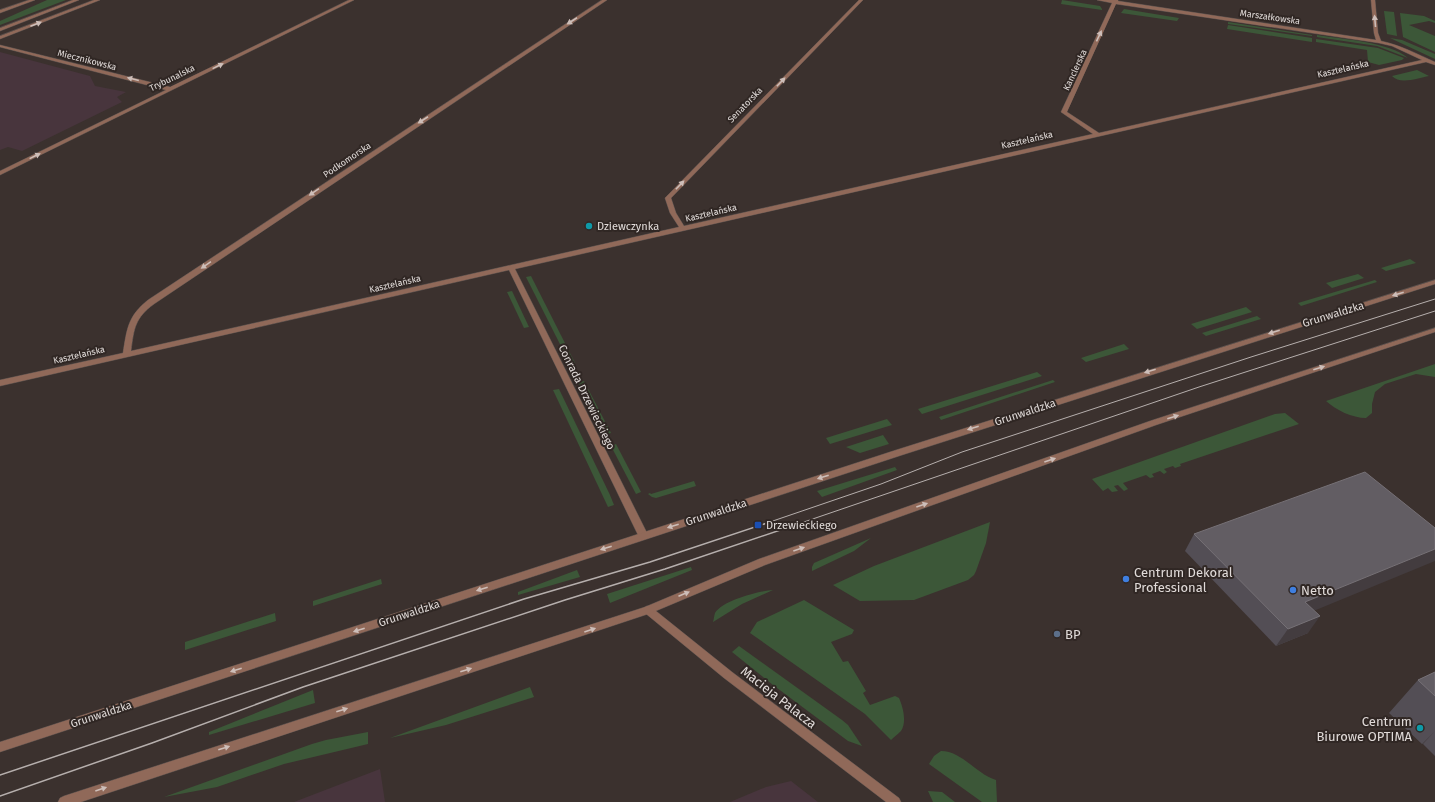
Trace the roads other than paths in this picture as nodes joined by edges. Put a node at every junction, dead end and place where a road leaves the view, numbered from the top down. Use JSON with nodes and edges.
{"nodes":[{"id":1,"x":33,"y":0,"type":"edge"},
{"id":2,"x":77,"y":0,"type":"edge"},
{"id":3,"x":98,"y":0,"type":"edge"},
{"id":4,"x":352,"y":0,"type":"edge"},
{"id":5,"x":605,"y":0,"type":"edge"},
{"id":6,"x":861,"y":0,"type":"edge"},
{"id":7,"x":1099,"y":0,"type":"edge"},
{"id":8,"x":1373,"y":0,"type":"edge"},
{"id":9,"x":1115,"y":1,"type":"edge"},
{"id":10,"x":0,"y":12,"type":"edge"},
{"id":11,"x":0,"y":30,"type":"edge"},
{"id":12,"x":0,"y":38,"type":"edge"},
{"id":13,"x":1379,"y":42,"type":"junction"},
{"id":14,"x":0,"y":46,"type":"edge"},
{"id":15,"x":1427,"y":60,"type":"junction"},
{"id":16,"x":1435,"y":64,"type":"edge"},
{"id":17,"x":170,"y":89,"type":"junction"},
{"id":18,"x":1097,"y":134,"type":"junction"},
{"id":19,"x":0,"y":173,"type":"edge"},
{"id":20,"x":683,"y":229,"type":"junction"},
{"id":21,"x":511,"y":268,"type":"junction"},
{"id":22,"x":1435,"y":282,"type":"edge"},
{"id":23,"x":1435,"y":330,"type":"edge"},
{"id":24,"x":127,"y":354,"type":"junction"},
{"id":25,"x":0,"y":383,"type":"edge"},
{"id":26,"x":643,"y":535,"type":"junction"},
{"id":27,"x":648,"y":610,"type":"junction"},
{"id":28,"x":0,"y":747,"type":"edge"},
{"id":29,"x":64,"y":802,"type":"edge"},
{"id":30,"x":896,"y":802,"type":"edge"}],
"edges":[{"from":1,"to":10,"type":"street"},
{"from":2,"to":11,"type":"street"},
{"from":12,"to":3,"type":"street","one_way":true},
{"from":17,"to":4,"type":"street","name":"Trybunalska","one_way":true},
{"from":5,"to":24,"type":"street","name":"Podkomorska","one_way":true},
{"from":20,"to":6,"type":"street","name":"Senatorska","one_way":true},
{"from":7,"to":9,"type":"street","name":"Marszałkowska"},
{"from":13,"to":8,"type":"street","one_way":true},
{"from":9,"to":13,"type":"street","name":"Marszałkowska"},
{"from":18,"to":9,"type":"street","name":"Kanclerska","one_way":true},
{"from":13,"to":15,"type":"street","name":"Marszałkowska"},
{"from":17,"to":14,"type":"street","name":"Miecznikowska","one_way":true},
{"from":15,"to":16,"type":"street","name":"Marszałkowska"},
{"from":15,"to":18,"type":"street","name":"Kasztelańska"},
{"from":19,"to":17,"type":"street","name":"Trybunalska","one_way":true},
{"from":18,"to":20,"type":"street","name":"Kasztelańska"},
{"from":20,"to":21,"type":"street","name":"Kasztelańska"},
{"from":21,"to":24,"type":"street","name":"Kasztelańska"},
{"from":21,"to":26,"type":"street","name":"Conrada Drzewieckiego"},
{"from":22,"to":26,"type":"street","name":"Grunwaldzka","one_way":true},
{"from":27,"to":23,"type":"street","one_way":true},
{"from":24,"to":25,"type":"street","name":"Kasztelańska"},
{"from":26,"to":28,"type":"street","name":"Grunwaldzka","one_way":true},
{"from":29,"to":27,"type":"street","one_way":true},
{"from":27,"to":30,"type":"street","name":"Macieja Palacza"}]}
